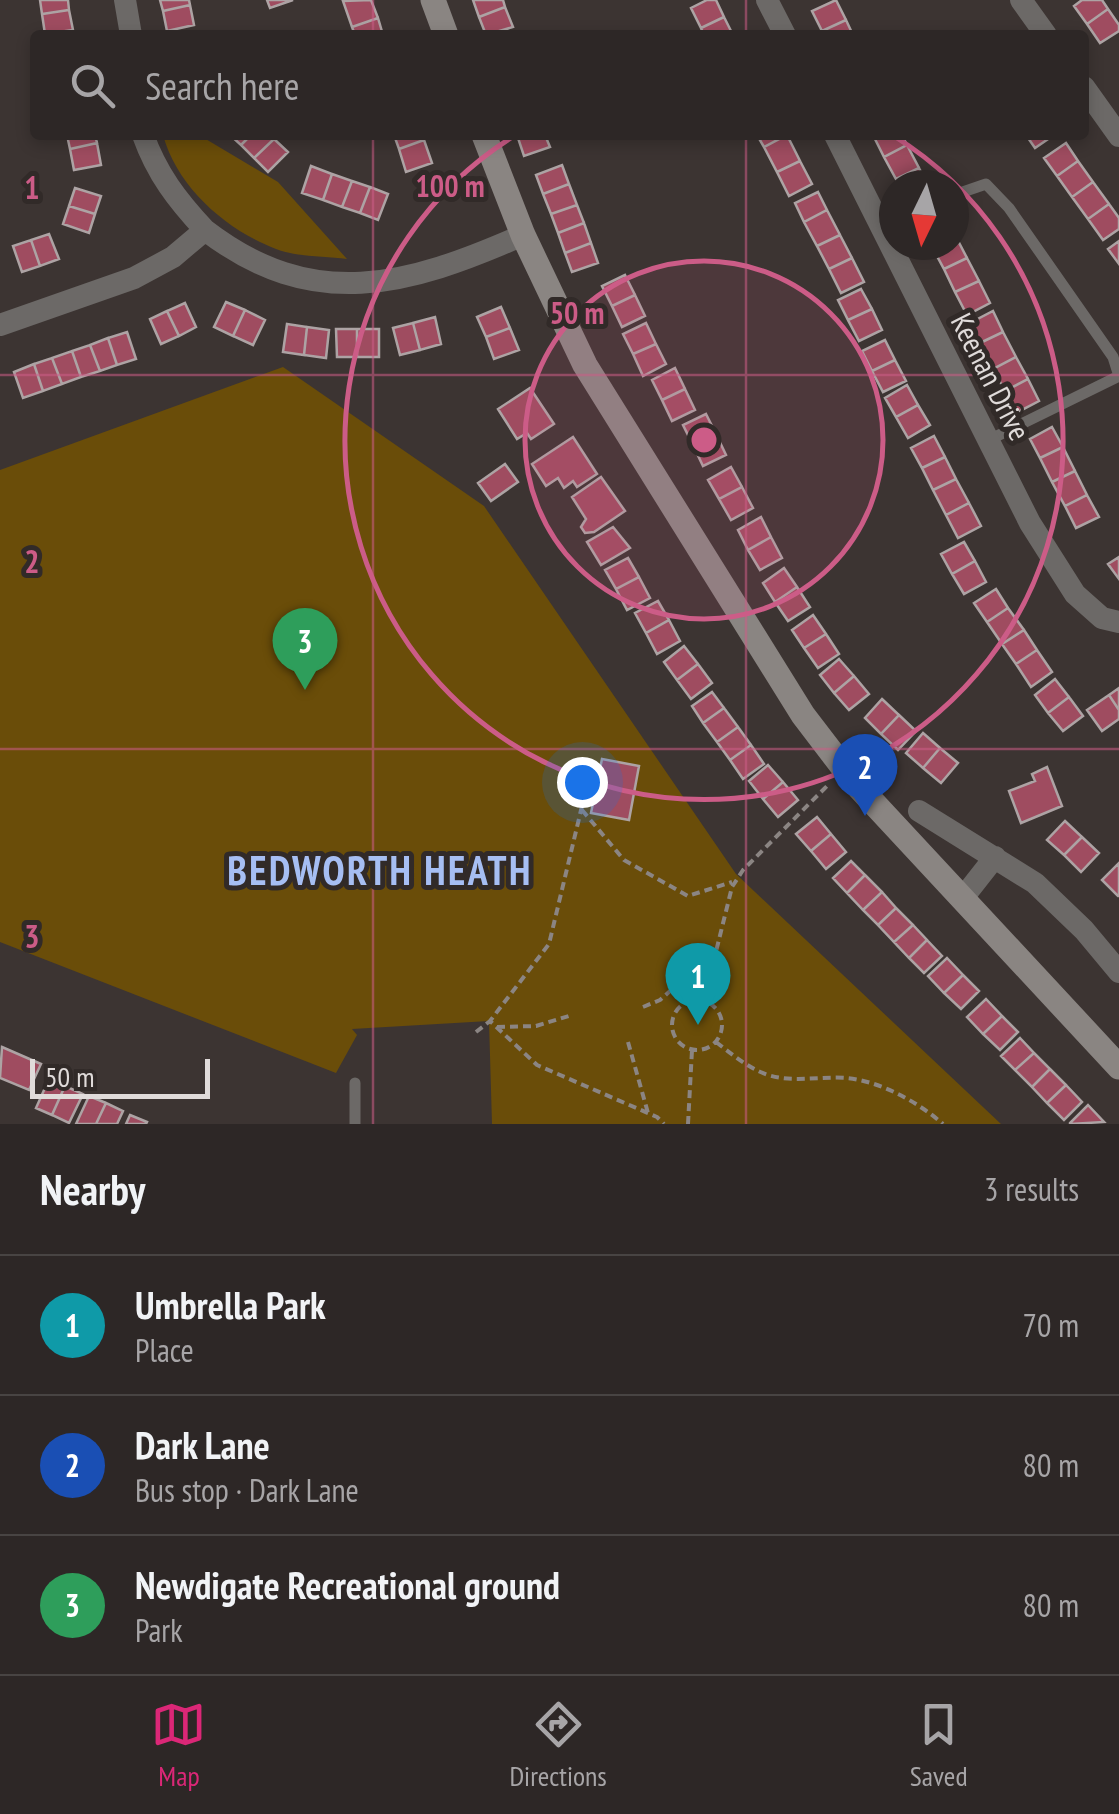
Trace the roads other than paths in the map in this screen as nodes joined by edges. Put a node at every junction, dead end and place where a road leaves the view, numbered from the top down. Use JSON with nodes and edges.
{"nodes":[{"id":1,"x":126,"y":0,"type":"edge"},
{"id":2,"x":433,"y":0,"type":"edge"},
{"id":3,"x":767,"y":0,"type":"edge"},
{"id":4,"x":1021,"y":0,"type":"edge"},
{"id":5,"x":130,"y":30,"type":"edge"},
{"id":6,"x":444,"y":30,"type":"edge"},
{"id":7,"x":782,"y":30,"type":"edge"},
{"id":8,"x":1042,"y":30,"type":"edge"},
{"id":9,"x":1089,"y":94,"type":"edge"},
{"id":10,"x":1119,"y":136,"type":"edge"},
{"id":11,"x":145,"y":140,"type":"edge"},
{"id":12,"x":486,"y":140,"type":"edge"},
{"id":13,"x":838,"y":140,"type":"edge"},
{"id":14,"x":969,"y":190,"type":"edge"},
{"id":15,"x":879,"y":208,"type":"edge"},
{"id":16,"x":205,"y":230,"type":"junction"},
{"id":17,"x":522,"y":235,"type":"junction"},
{"id":18,"x":905,"y":260,"type":"edge"},
{"id":19,"x":0,"y":325,"type":"edge"},
{"id":20,"x":1119,"y":377,"type":"edge"},
{"id":21,"x":989,"y":440,"type":"junction"},
{"id":22,"x":1119,"y":622,"type":"edge"},
{"id":23,"x":920,"y":811,"type":"dead end"},
{"id":24,"x":995,"y":857,"type":"junction"},
{"id":25,"x":962,"y":899,"type":"junction"},
{"id":26,"x":1119,"y":972,"type":"edge"},
{"id":27,"x":1119,"y":1067,"type":"edge"},
{"id":28,"x":355,"y":1083,"type":"dead end"},
{"id":29,"x":355,"y":1124,"type":"edge"}],
"edges":[{"from":1,"to":5,"type":"street"},
{"from":2,"to":6,"type":"street"},
{"from":3,"to":7,"type":"street"},
{"from":4,"to":8,"type":"street"},
{"from":9,"to":10,"type":"street"},
{"from":11,"to":16,"type":"street"},
{"from":12,"to":17,"type":"street"},
{"from":13,"to":15,"type":"street","name":"Keenan Drive"},
{"from":14,"to":20,"type":"lane"},
{"from":16,"to":17,"type":"street"},
{"from":16,"to":19,"type":"street"},
{"from":17,"to":25,"type":"street"},
{"from":18,"to":21,"type":"street","name":"Keenan Drive"},
{"from":20,"to":21,"type":"lane"},
{"from":21,"to":22,"type":"street","name":"Keenan Drive"},
{"from":23,"to":24,"type":"street"},
{"from":24,"to":25,"type":"street"},
{"from":24,"to":26,"type":"street"},
{"from":25,"to":27,"type":"street"},
{"from":28,"to":29,"type":"lane"}]}
